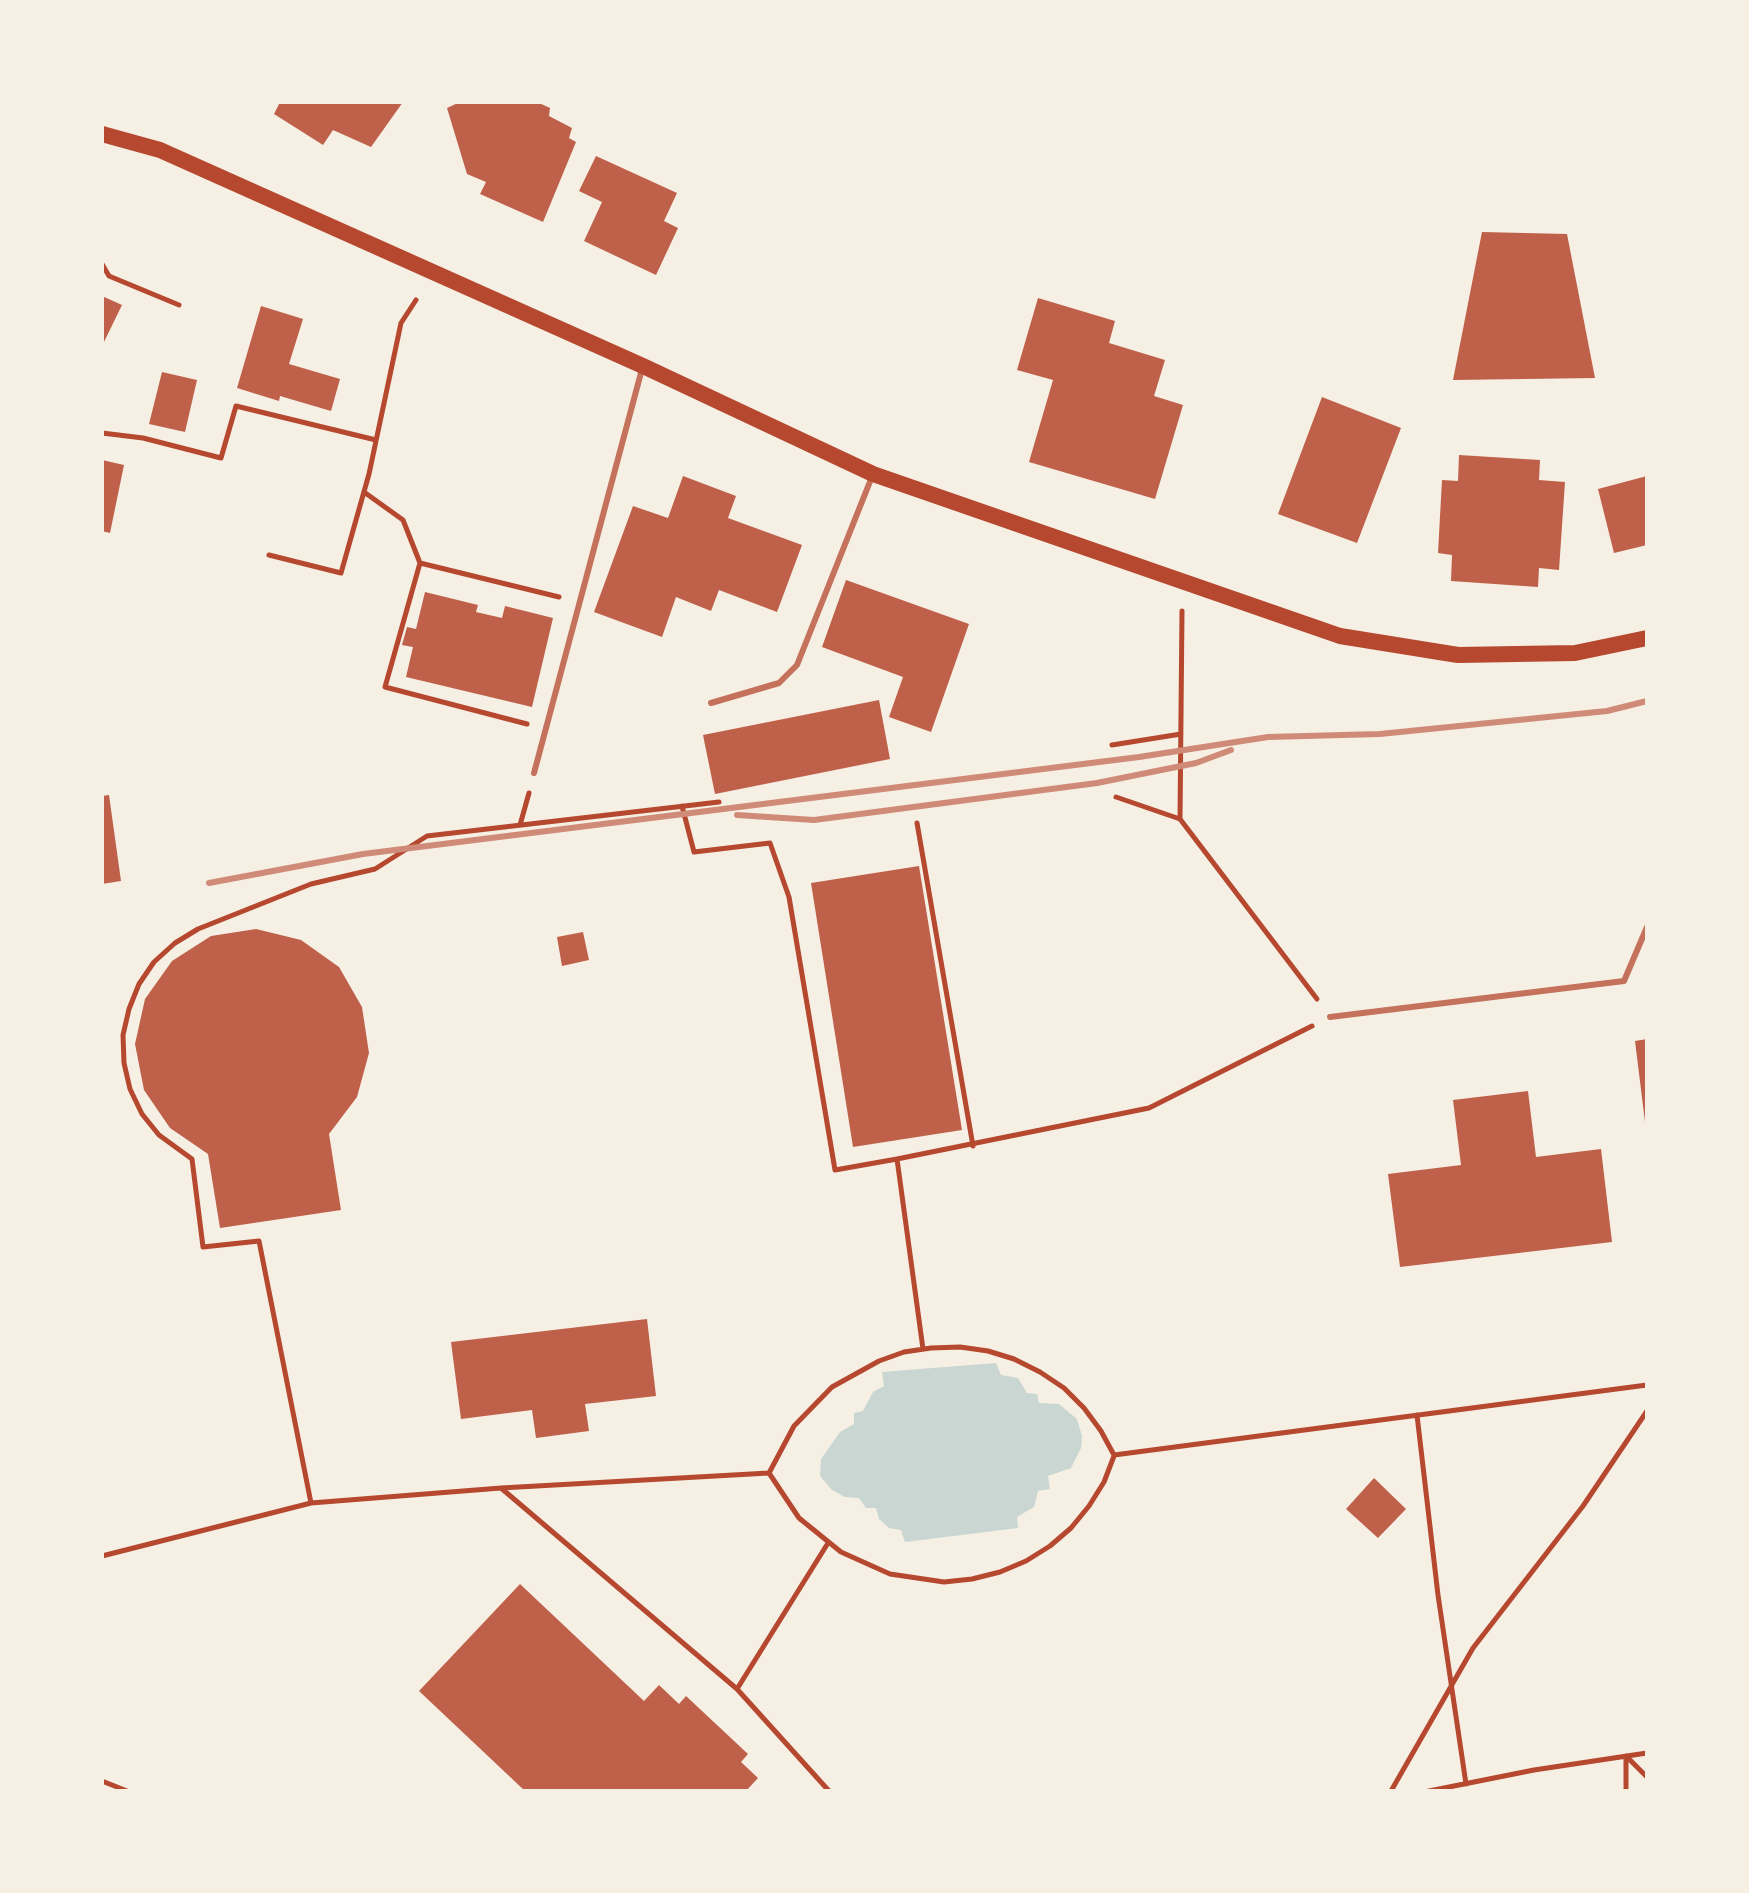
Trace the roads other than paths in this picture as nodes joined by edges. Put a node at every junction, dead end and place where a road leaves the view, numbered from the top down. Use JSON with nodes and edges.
{"nodes":[{"id":1,"x":102,"y":134,"type":"edge"},
{"id":2,"x":643,"y":366,"type":"junction"},
{"id":3,"x":873,"y":474,"type":"junction"},
{"id":4,"x":1647,"y":638,"type":"edge"},
{"id":5,"x":711,"y":703,"type":"dead end"},
{"id":6,"x":534,"y":773,"type":"road end"},
{"id":7,"x":1647,"y":927,"type":"edge"},
{"id":8,"x":1330,"y":1017,"type":"road end"}],
"edges":[{"from":1,"to":2,"type":"main road"},
{"from":2,"to":3,"type":"main road"},
{"from":2,"to":6,"type":"lane"},
{"from":3,"to":4,"type":"main road"},
{"from":3,"to":5,"type":"lane"},
{"from":7,"to":8,"type":"lane"}]}
